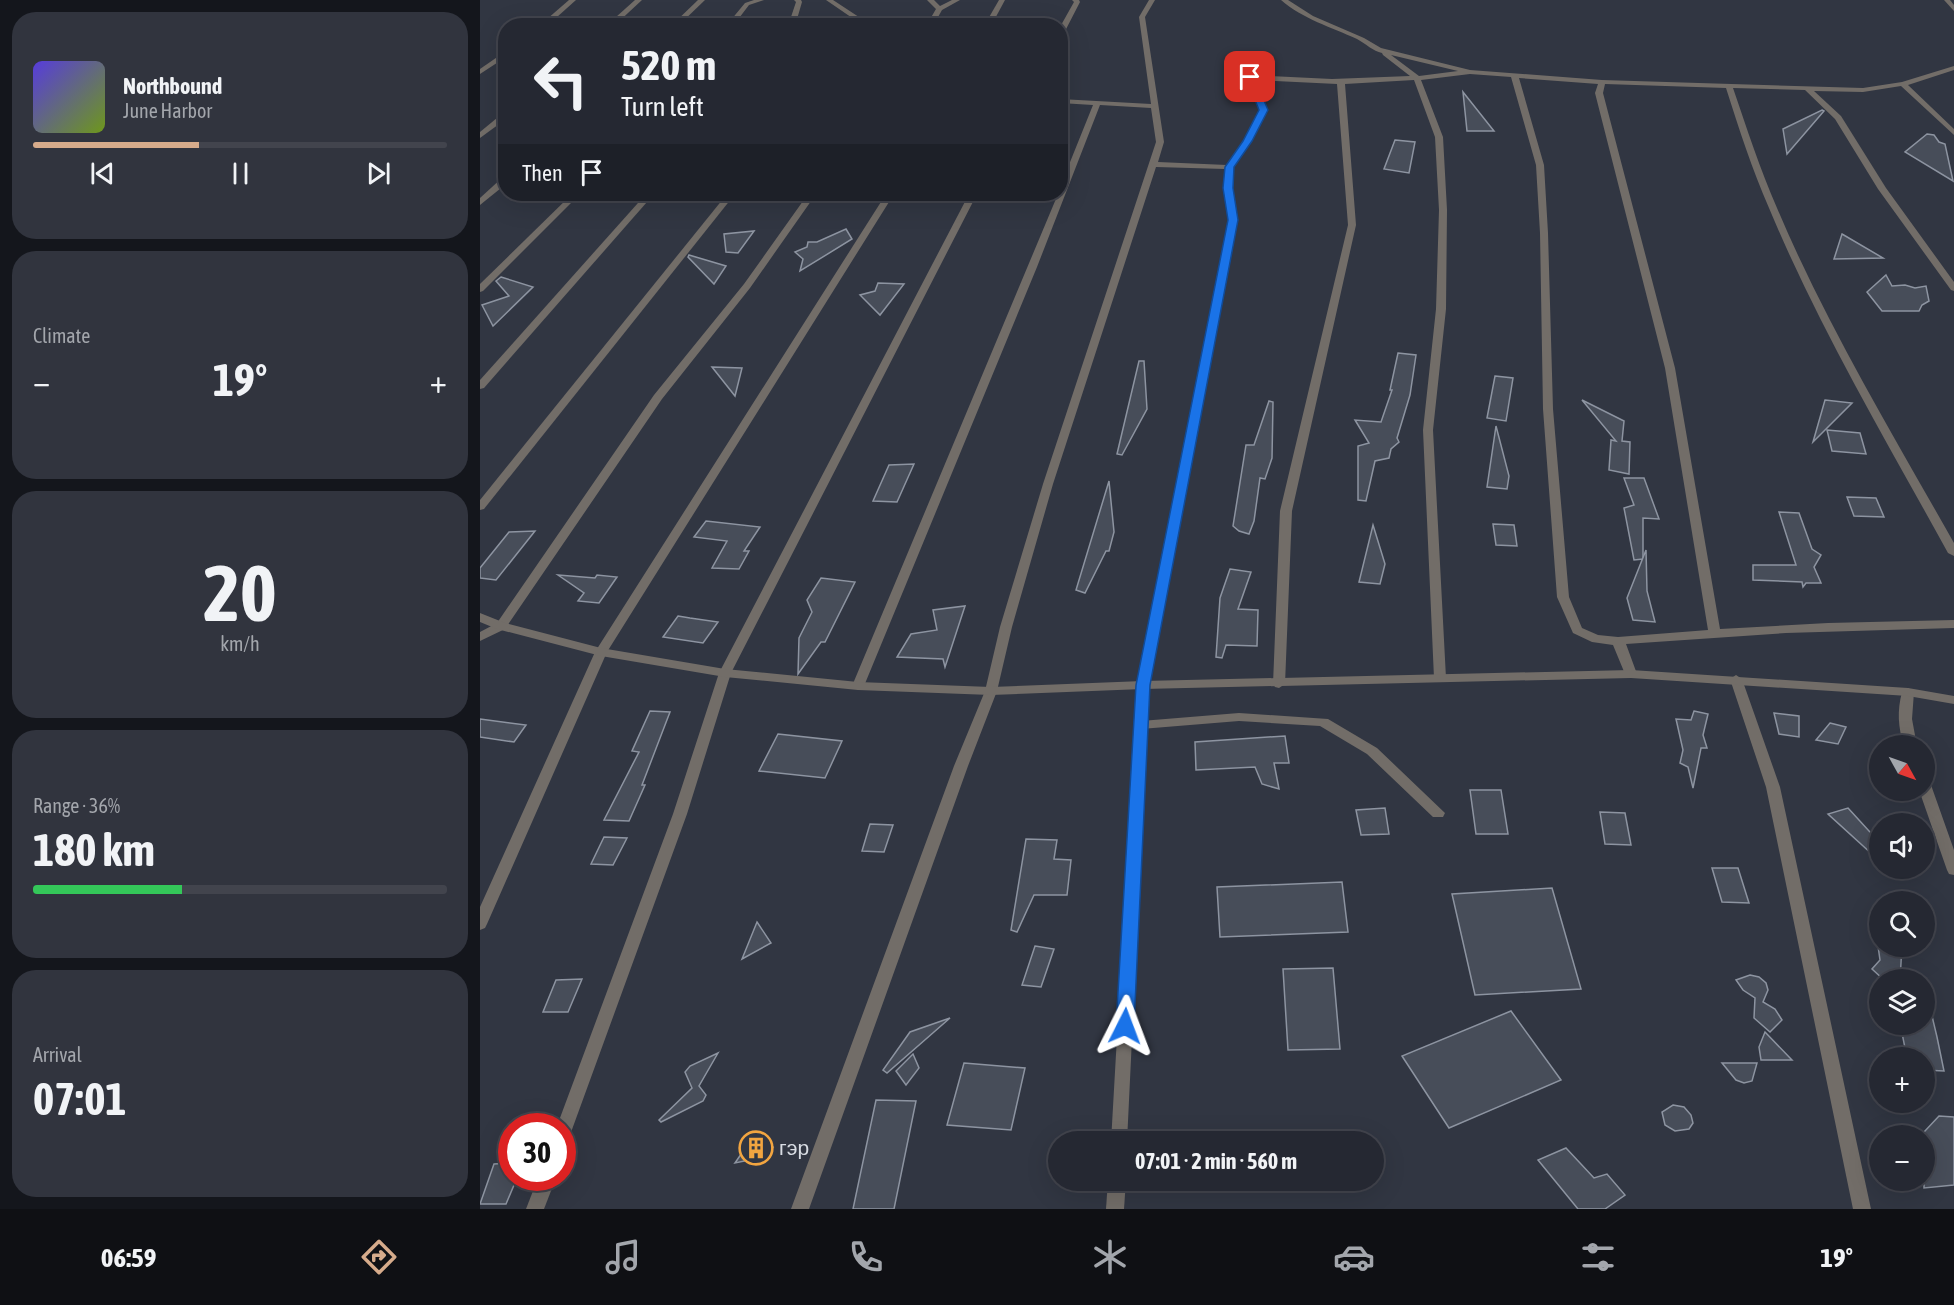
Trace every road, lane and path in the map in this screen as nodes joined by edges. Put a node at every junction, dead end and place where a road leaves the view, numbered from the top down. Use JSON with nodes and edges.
{"nodes":[{"id":1,"x":573,"y":0,"type":"edge"},
{"id":2,"x":639,"y":0,"type":"edge"},
{"id":3,"x":702,"y":0,"type":"edge"},
{"id":4,"x":761,"y":0,"type":"edge"},
{"id":5,"x":797,"y":0,"type":"edge"},
{"id":6,"x":829,"y":0,"type":"edge"},
{"id":7,"x":930,"y":0,"type":"edge"},
{"id":8,"x":957,"y":0,"type":"edge"},
{"id":9,"x":1002,"y":0,"type":"edge"},
{"id":10,"x":1075,"y":0,"type":"edge"},
{"id":11,"x":1152,"y":0,"type":"edge"},
{"id":12,"x":1284,"y":0,"type":"edge"},
{"id":13,"x":1947,"y":0,"type":"edge"},
{"id":14,"x":939,"y":9,"type":"junction"},
{"id":15,"x":1954,"y":9,"type":"edge"},
{"id":16,"x":552,"y":18,"type":"edge"},
{"id":17,"x":618,"y":18,"type":"edge"},
{"id":18,"x":683,"y":18,"type":"edge"},
{"id":19,"x":736,"y":18,"type":"edge"},
{"id":20,"x":794,"y":18,"type":"edge"},
{"id":21,"x":857,"y":18,"type":"edge"},
{"id":22,"x":933,"y":18,"type":"edge"},
{"id":23,"x":992,"y":18,"type":"edge"},
{"id":24,"x":1068,"y":19,"type":"edge"},
{"id":25,"x":1379,"y":50,"type":"junction"},
{"id":26,"x":498,"y":59,"type":"edge"},
{"id":27,"x":1954,"y":68,"type":"edge"},
{"id":28,"x":480,"y":72,"type":"edge"},
{"id":29,"x":1470,"y":72,"type":"junction"},
{"id":30,"x":1416,"y":77,"type":"junction"},
{"id":31,"x":1515,"y":77,"type":"junction"},
{"id":32,"x":1341,"y":82,"type":"junction"},
{"id":33,"x":1602,"y":82,"type":"junction"},
{"id":34,"x":1903,"y":84,"type":"junction"},
{"id":35,"x":1729,"y":87,"type":"junction"},
{"id":36,"x":1808,"y":89,"type":"junction"},
{"id":37,"x":1068,"y":100,"type":"edge"},
{"id":38,"x":1098,"y":102,"type":"junction"},
{"id":39,"x":1155,"y":106,"type":"junction"},
{"id":40,"x":498,"y":121,"type":"edge"},
{"id":41,"x":1954,"y":133,"type":"edge"},
{"id":42,"x":480,"y":136,"type":"edge"},
{"id":43,"x":1153,"y":164,"type":"junction"},
{"id":44,"x":1229,"y":167,"type":"junction"},
{"id":45,"x":1068,"y":178,"type":"edge"},
{"id":46,"x":498,"y":186,"type":"edge"},
{"id":47,"x":569,"y":201,"type":"edge"},
{"id":48,"x":644,"y":201,"type":"edge"},
{"id":49,"x":725,"y":201,"type":"edge"},
{"id":50,"x":807,"y":201,"type":"edge"},
{"id":51,"x":886,"y":201,"type":"edge"},
{"id":52,"x":969,"y":201,"type":"edge"},
{"id":53,"x":1059,"y":201,"type":"edge"},
{"id":54,"x":480,"y":202,"type":"edge"},
{"id":55,"x":1954,"y":288,"type":"edge"},
{"id":56,"x":480,"y":289,"type":"edge"},
{"id":57,"x":480,"y":386,"type":"edge"},
{"id":58,"x":480,"y":507,"type":"edge"},
{"id":59,"x":1954,"y":553,"type":"edge"},
{"id":60,"x":480,"y":617,"type":"edge"},
{"id":61,"x":1954,"y":624,"type":"edge"},
{"id":62,"x":501,"y":626,"type":"junction"},
{"id":63,"x":1715,"y":633,"type":"junction"},
{"id":64,"x":480,"y":637,"type":"edge"},
{"id":65,"x":1618,"y":641,"type":"junction"},
{"id":66,"x":601,"y":652,"type":"junction"},
{"id":67,"x":725,"y":673,"type":"junction"},
{"id":68,"x":1631,"y":674,"type":"junction"},
{"id":69,"x":1440,"y":678,"type":"junction"},
{"id":70,"x":1736,"y":679,"type":"junction"},
{"id":71,"x":1279,"y":684,"type":"junction"},
{"id":72,"x":1143,"y":685,"type":"junction"},
{"id":73,"x":858,"y":686,"type":"junction"},
{"id":74,"x":991,"y":691,"type":"junction"},
{"id":75,"x":1908,"y":692,"type":"junction"},
{"id":76,"x":1954,"y":699,"type":"edge"},
{"id":77,"x":1141,"y":725,"type":"junction"},
{"id":78,"x":1907,"y":735,"type":"edge"},
{"id":79,"x":1930,"y":801,"type":"edge"},
{"id":80,"x":1438,"y":813,"type":"dead end"},
{"id":81,"x":1954,"y":870,"type":"edge"},
{"id":82,"x":480,"y":924,"type":"edge"},
{"id":83,"x":570,"y":1113,"type":"edge"},
{"id":84,"x":1120,"y":1131,"type":"edge"},
{"id":85,"x":542,"y":1191,"type":"edge"},
{"id":86,"x":1116,"y":1191,"type":"edge"},
{"id":87,"x":535,"y":1209,"type":"edge"},
{"id":88,"x":800,"y":1209,"type":"edge"},
{"id":89,"x":1115,"y":1209,"type":"edge"},
{"id":90,"x":1862,"y":1209,"type":"edge"}],
"edges":[{"from":1,"to":16,"type":"street"},
{"from":2,"to":17,"type":"street"},
{"from":3,"to":18,"type":"street"},
{"from":4,"to":19,"type":"street"},
{"from":5,"to":20,"type":"street"},
{"from":6,"to":21,"type":"street"},
{"from":7,"to":14,"type":"street"},
{"from":8,"to":14,"type":"street"},
{"from":9,"to":23,"type":"street"},
{"from":10,"to":24,"type":"street"},
{"from":11,"to":39,"type":"street"},
{"from":12,"to":25,"type":"street"},
{"from":13,"to":15,"type":"street"},
{"from":14,"to":22,"type":"street"},
{"from":25,"to":29,"type":"street"},
{"from":25,"to":30,"type":"street"},
{"from":26,"to":28,"type":"street"},
{"from":27,"to":34,"type":"street"},
{"from":29,"to":30,"type":"street"},
{"from":29,"to":31,"type":"street"},
{"from":30,"to":32,"type":"street"},
{"from":30,"to":69,"type":"street"},
{"from":31,"to":33,"type":"street"},
{"from":31,"to":65,"type":"street"},
{"from":32,"to":44,"type":"street"},
{"from":32,"to":71,"type":"street"},
{"from":33,"to":35,"type":"street"},
{"from":33,"to":63,"type":"street"},
{"from":34,"to":36,"type":"street"},
{"from":34,"to":41,"type":"street"},
{"from":35,"to":36,"type":"street"},
{"from":35,"to":59,"type":"street"},
{"from":36,"to":55,"type":"street"},
{"from":37,"to":38,"type":"street"},
{"from":38,"to":39,"type":"street"},
{"from":38,"to":45,"type":"street"},
{"from":39,"to":43,"type":"street"},
{"from":40,"to":42,"type":"street"},
{"from":43,"to":44,"type":"street"},
{"from":43,"to":74,"type":"street"},
{"from":44,"to":72,"type":"street"},
{"from":46,"to":54,"type":"street"},
{"from":47,"to":56,"type":"street"},
{"from":48,"to":57,"type":"street"},
{"from":49,"to":58,"type":"street"},
{"from":50,"to":62,"type":"street"},
{"from":51,"to":66,"type":"street"},
{"from":52,"to":67,"type":"street"},
{"from":53,"to":73,"type":"street"},
{"from":60,"to":62,"type":"street"},
{"from":61,"to":63,"type":"street"},
{"from":62,"to":64,"type":"street"},
{"from":62,"to":66,"type":"street"},
{"from":63,"to":65,"type":"street"},
{"from":65,"to":68,"type":"street"},
{"from":66,"to":67,"type":"street"},
{"from":66,"to":82,"type":"street"},
{"from":67,"to":73,"type":"street"},
{"from":67,"to":83,"type":"street"},
{"from":68,"to":69,"type":"street"},
{"from":68,"to":70,"type":"street"},
{"from":69,"to":71,"type":"street"},
{"from":70,"to":75,"type":"street"},
{"from":70,"to":90,"type":"street"},
{"from":71,"to":72,"type":"street"},
{"from":72,"to":74,"type":"street"},
{"from":72,"to":77,"type":"street"},
{"from":73,"to":74,"type":"street"},
{"from":74,"to":88,"type":"street"},
{"from":75,"to":76,"type":"street"},
{"from":75,"to":78,"type":"street"},
{"from":77,"to":80,"type":"street"},
{"from":77,"to":84,"type":"street"},
{"from":79,"to":81,"type":"street"},
{"from":85,"to":87,"type":"street"},
{"from":86,"to":89,"type":"street"}]}
